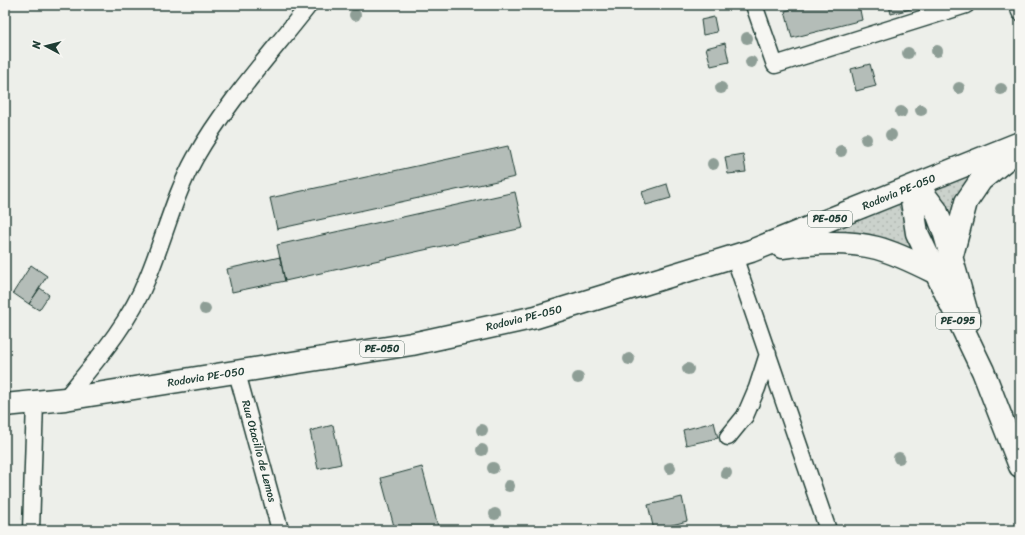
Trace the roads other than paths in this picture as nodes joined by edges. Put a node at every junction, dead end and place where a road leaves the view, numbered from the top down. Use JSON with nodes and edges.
{"nodes":[{"id":1,"x":309,"y":5,"type":"edge"},
{"id":2,"x":754,"y":5,"type":"edge"},
{"id":3,"x":966,"y":5,"type":"edge"},
{"id":4,"x":1018,"y":5,"type":"edge"},
{"id":5,"x":1020,"y":12,"type":"edge"},
{"id":6,"x":1020,"y":142,"type":"edge"},
{"id":7,"x":1020,"y":148,"type":"edge"},
{"id":8,"x":910,"y":188,"type":"junction"},
{"id":9,"x":743,"y":254,"type":"junction"},
{"id":10,"x":951,"y":256,"type":"junction"},
{"id":11,"x":934,"y":272,"type":"junction"},
{"id":12,"x":768,"y":354,"type":"junction"},
{"id":13,"x":983,"y":371,"type":"junction"},
{"id":14,"x":237,"y":373,"type":"junction"},
{"id":15,"x":65,"y":399,"type":"junction"},
{"id":16,"x":35,"y":402,"type":"junction"},
{"id":17,"x":5,"y":406,"type":"edge"},
{"id":18,"x":728,"y":437,"type":"dead end"},
{"id":19,"x":1020,"y":466,"type":"edge"},
{"id":20,"x":31,"y":530,"type":"edge"},
{"id":21,"x":280,"y":530,"type":"edge"},
{"id":22,"x":828,"y":530,"type":"edge"}],
"edges":[{"from":1,"to":15,"type":"street"},
{"from":2,"to":3,"type":"street"},
{"from":4,"to":5,"type":"street"},
{"from":6,"to":8,"type":"main road","name":"Rodovia PE-050","number":"PE-050"},
{"from":7,"to":10,"type":"main road"},
{"from":8,"to":9,"type":"main road","name":"Rodovia PE-050","number":"PE-050"},
{"from":8,"to":10,"type":"main road"},
{"from":8,"to":11,"type":"main road"},
{"from":9,"to":11,"type":"main road"},
{"from":9,"to":12,"type":"street"},
{"from":9,"to":14,"type":"main road","name":"Rodovia PE-050","number":"PE-050"},
{"from":10,"to":13,"type":"main road"},
{"from":11,"to":13,"type":"main road","number":"PE-095"},
{"from":12,"to":18,"type":"street"},
{"from":12,"to":22,"type":"street"},
{"from":13,"to":19,"type":"main road","number":"PE-095"},
{"from":14,"to":15,"type":"main road","name":"Rodovia PE-050","number":"PE-050"},
{"from":14,"to":21,"type":"street","name":"Rua Otacilio de Lemos"},
{"from":15,"to":16,"type":"main road","name":"Rodovia PE-050","number":"PE-050"},
{"from":16,"to":17,"type":"main road","name":"Rodovia PE-050","number":"PE-050"},
{"from":16,"to":20,"type":"street"}]}
